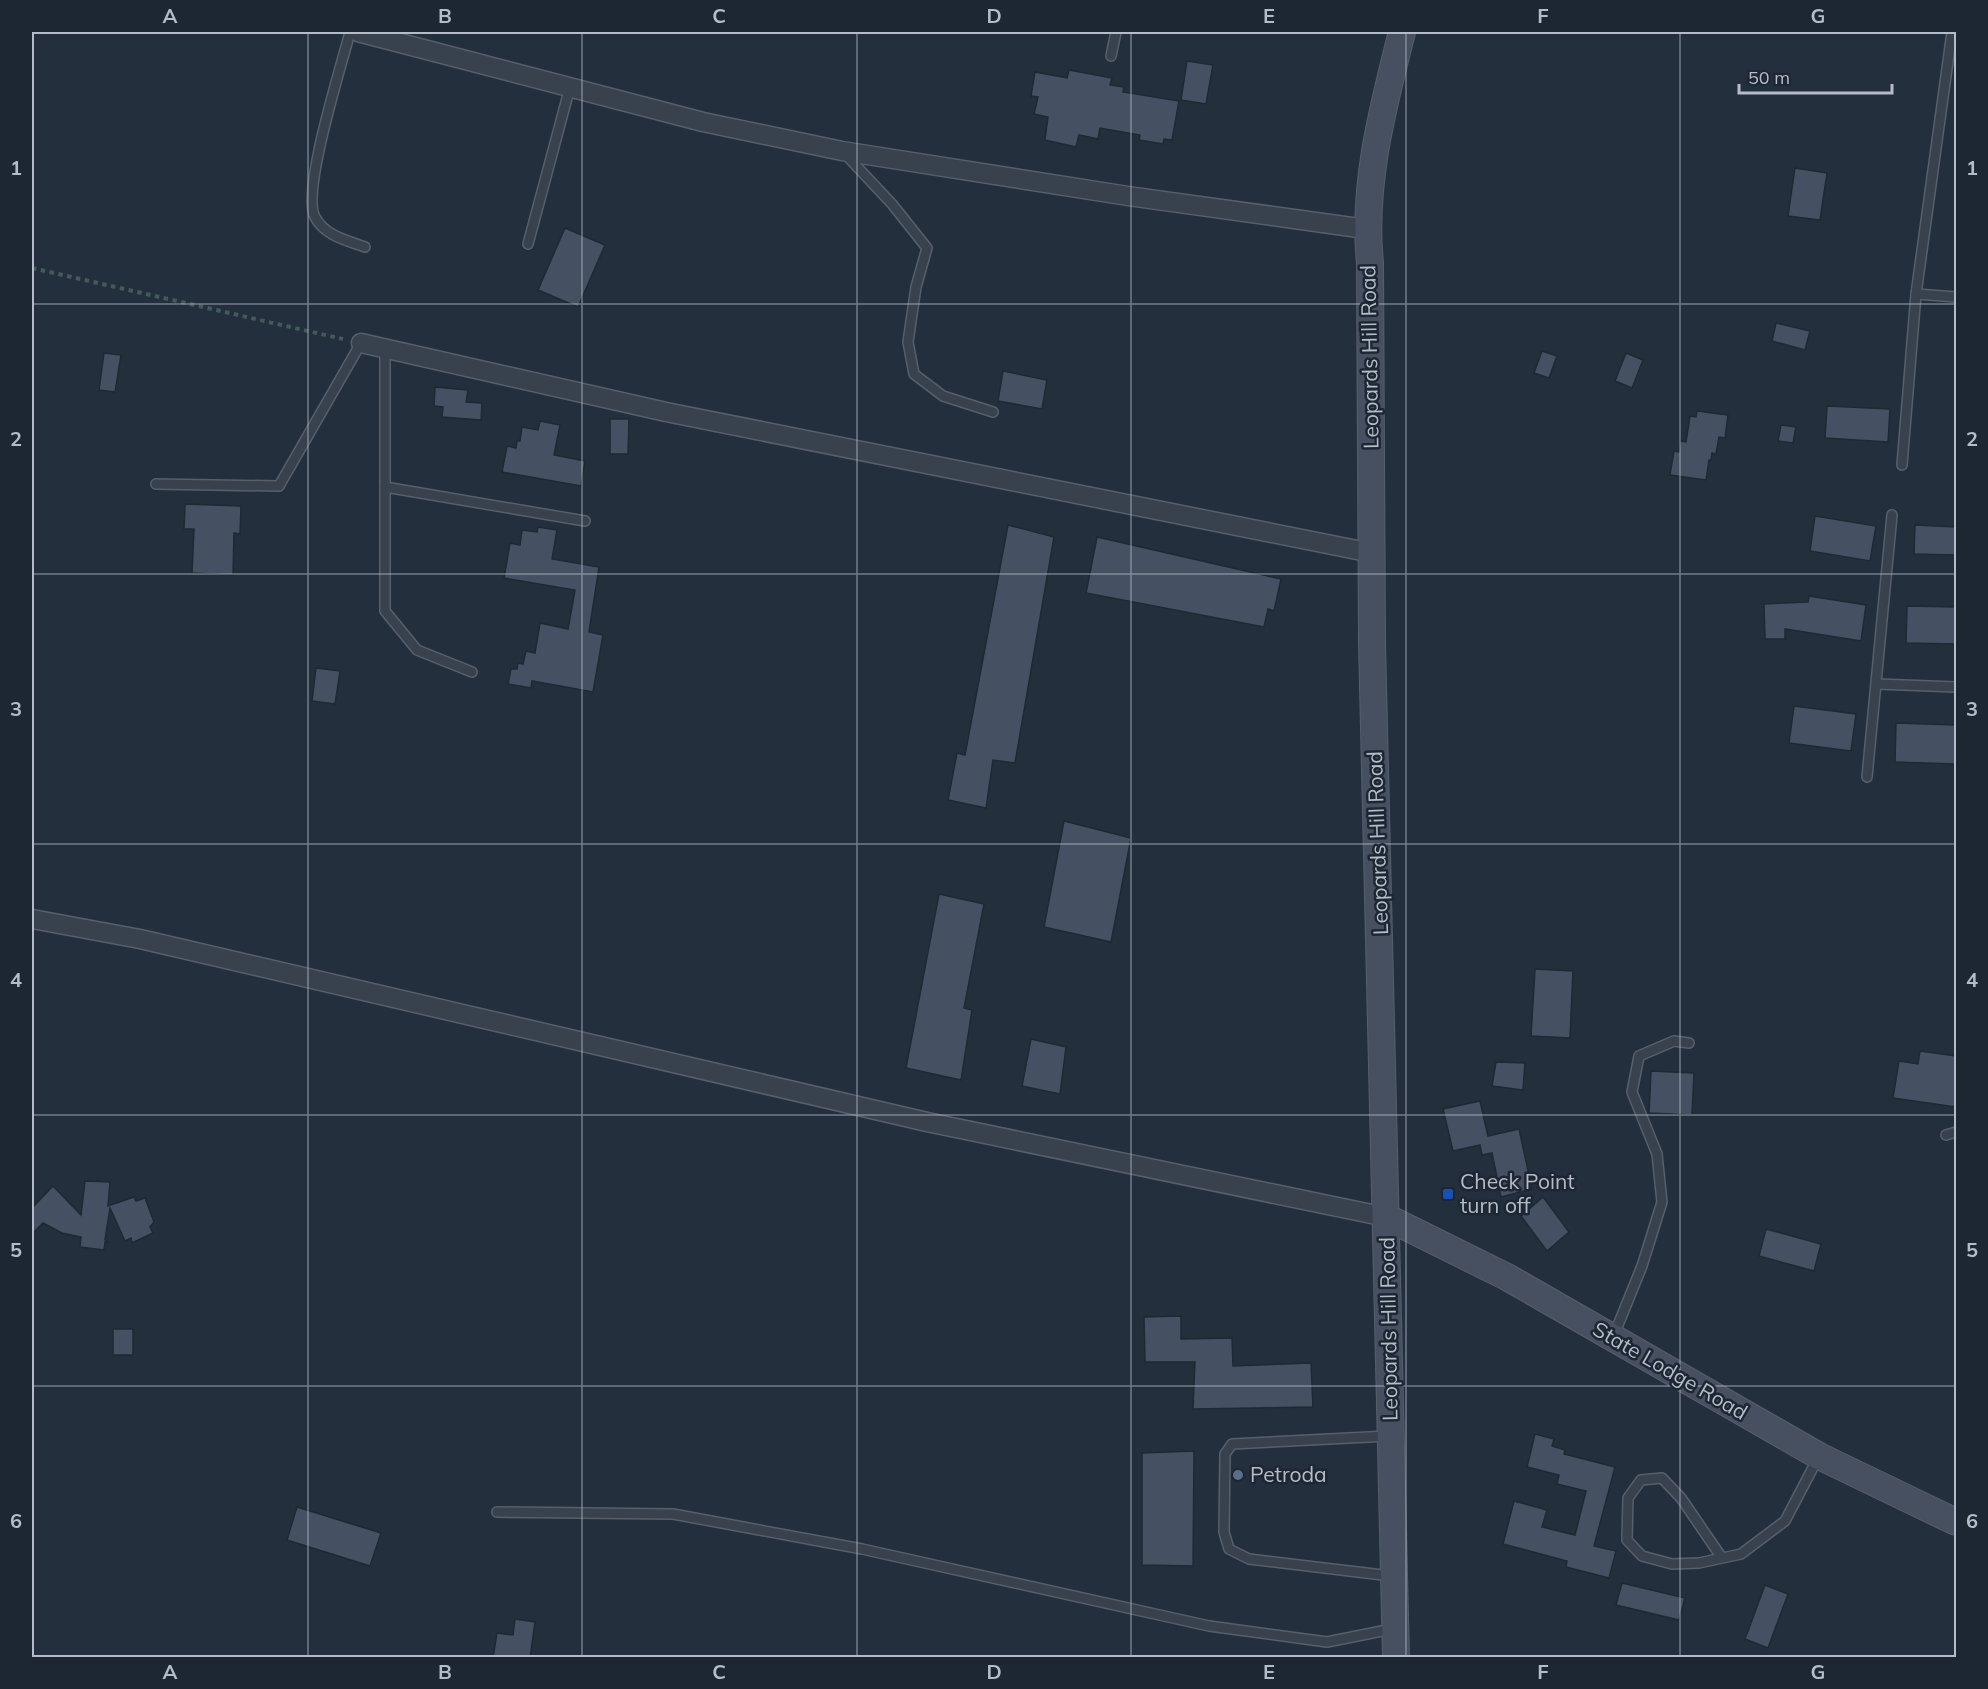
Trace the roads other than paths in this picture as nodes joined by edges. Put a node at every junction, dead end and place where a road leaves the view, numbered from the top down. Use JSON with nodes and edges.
{"nodes":[{"id":1,"x":350,"y":32,"type":"edge"},
{"id":2,"x":358,"y":32,"type":"edge"},
{"id":3,"x":1116,"y":32,"type":"edge"},
{"id":4,"x":1402,"y":32,"type":"edge"},
{"id":5,"x":1952,"y":32,"type":"edge"},
{"id":6,"x":1111,"y":56,"type":"dead end"},
{"id":7,"x":570,"y":87,"type":"junction"},
{"id":8,"x":842,"y":151,"type":"junction"},
{"id":9,"x":1366,"y":229,"type":"junction"},
{"id":10,"x":528,"y":244,"type":"dead end"},
{"id":11,"x":365,"y":247,"type":"dead end"},
{"id":12,"x":1916,"y":294,"type":"junction"},
{"id":13,"x":1956,"y":297,"type":"edge"},
{"id":14,"x":361,"y":344,"type":"joint"},
{"id":15,"x":385,"y":349,"type":"junction"},
{"id":16,"x":993,"y":412,"type":"dead end"},
{"id":17,"x":1902,"y":465,"type":"dead end"},
{"id":18,"x":156,"y":484,"type":"dead end"},
{"id":19,"x":385,"y":488,"type":"junction"},
{"id":20,"x":1892,"y":515,"type":"dead end"},
{"id":21,"x":585,"y":522,"type":"dead end"},
{"id":22,"x":1372,"y":553,"type":"junction"},
{"id":23,"x":472,"y":672,"type":"dead end"},
{"id":24,"x":1877,"y":684,"type":"junction"},
{"id":25,"x":1956,"y":687,"type":"edge"},
{"id":26,"x":1867,"y":777,"type":"dead end"},
{"id":27,"x":32,"y":919,"type":"edge"},
{"id":28,"x":1689,"y":1043,"type":"dead end"},
{"id":29,"x":1956,"y":1132,"type":"edge"},
{"id":30,"x":1946,"y":1135,"type":"dead end"},
{"id":31,"x":1386,"y":1216,"type":"junction"},
{"id":32,"x":1613,"y":1337,"type":"junction"},
{"id":33,"x":1391,"y":1436,"type":"junction"},
{"id":34,"x":1819,"y":1456,"type":"junction"},
{"id":35,"x":497,"y":1512,"type":"dead end"},
{"id":36,"x":1956,"y":1522,"type":"edge"},
{"id":37,"x":1722,"y":1558,"type":"junction"},
{"id":38,"x":1394,"y":1576,"type":"junction"},
{"id":39,"x":1395,"y":1629,"type":"junction"},
{"id":40,"x":1396,"y":1658,"type":"edge"}],
"edges":[{"from":1,"to":11,"type":"lane"},
{"from":2,"to":7,"type":"street"},
{"from":3,"to":6,"type":"lane"},
{"from":4,"to":9,"type":"main road","name":"Leopards Hill Road"},
{"from":5,"to":12,"type":"lane"},
{"from":7,"to":8,"type":"street"},
{"from":7,"to":10,"type":"lane"},
{"from":8,"to":9,"type":"street"},
{"from":8,"to":16,"type":"lane"},
{"from":9,"to":22,"type":"main road","name":"Leopards Hill Road"},
{"from":12,"to":13,"type":"lane"},
{"from":12,"to":17,"type":"lane"},
{"from":14,"to":15,"type":"street"},
{"from":14,"to":18,"type":"lane"},
{"from":15,"to":19,"type":"lane"},
{"from":15,"to":22,"type":"street"},
{"from":19,"to":21,"type":"lane"},
{"from":19,"to":23,"type":"lane"},
{"from":20,"to":24,"type":"lane"},
{"from":22,"to":31,"type":"main road","name":"Leopards Hill Road"},
{"from":24,"to":25,"type":"lane"},
{"from":24,"to":26,"type":"lane"},
{"from":27,"to":31,"type":"street"},
{"from":28,"to":32,"type":"lane"},
{"from":29,"to":30,"type":"lane"},
{"from":31,"to":32,"type":"main road","name":"State Lodge Road"},
{"from":31,"to":33,"type":"main road","name":"Leopards Hill Road"},
{"from":32,"to":34,"type":"main road","name":"State Lodge Road"},
{"from":33,"to":38,"type":"main road","name":"Leopards Hill Road"},
{"from":33,"to":38,"type":"lane"},
{"from":34,"to":36,"type":"main road","name":"State Lodge Road"},
{"from":34,"to":37,"type":"lane"},
{"from":35,"to":39,"type":"lane"},
{"from":37,"to":37,"type":"lane"},
{"from":38,"to":39,"type":"main road","name":"Leopards Hill Road"},
{"from":39,"to":40,"type":"main road","name":"Leopards Hill Road"}]}
